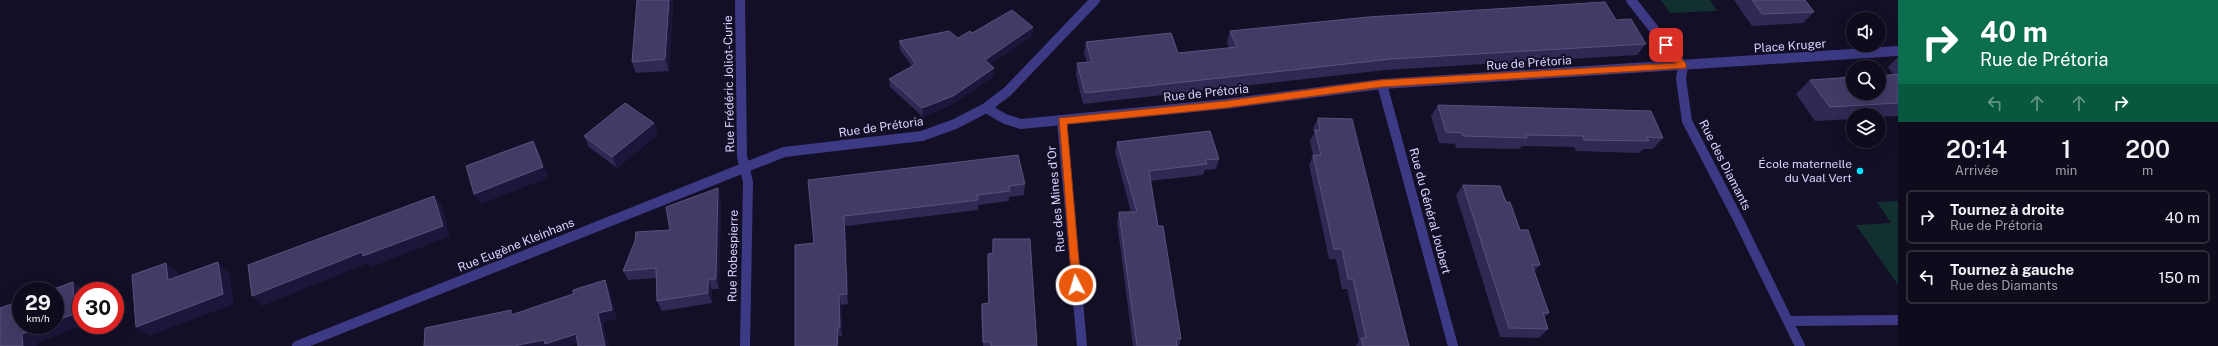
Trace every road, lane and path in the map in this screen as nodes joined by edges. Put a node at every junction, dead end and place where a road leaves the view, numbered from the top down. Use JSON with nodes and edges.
{"nodes":[{"id":1,"x":740,"y":0,"type":"edge"},
{"id":2,"x":1095,"y":0,"type":"edge"},
{"id":3,"x":1630,"y":0,"type":"edge"},
{"id":4,"x":1898,"y":51,"type":"edge"},
{"id":5,"x":1683,"y":66,"type":"junction"},
{"id":6,"x":1382,"y":84,"type":"junction"},
{"id":7,"x":986,"y":108,"type":"junction"},
{"id":8,"x":1062,"y":121,"type":"junction"},
{"id":9,"x":744,"y":167,"type":"junction"},
{"id":10,"x":1898,"y":320,"type":"edge"},
{"id":11,"x":1788,"y":321,"type":"junction"},
{"id":12,"x":297,"y":346,"type":"edge"},
{"id":13,"x":745,"y":346,"type":"edge"},
{"id":14,"x":1082,"y":346,"type":"edge"},
{"id":15,"x":1453,"y":346,"type":"edge"},
{"id":16,"x":1800,"y":346,"type":"edge"}],
"edges":[{"from":1,"to":9,"type":"street","name":"Rue Frédéric Joliot-Curie"},
{"from":2,"to":7,"type":"street"},
{"from":3,"to":5,"type":"street"},
{"from":4,"to":5,"type":"street","name":"Place Kruger"},
{"from":5,"to":6,"type":"street","name":"Rue de Prétoria"},
{"from":5,"to":11,"type":"street","name":"Rue des Diamants"},
{"from":6,"to":8,"type":"street","name":"Rue de Prétoria"},
{"from":6,"to":15,"type":"street","name":"Rue du Général Joubert"},
{"from":7,"to":8,"type":"street","name":"Rue de Prétoria"},
{"from":7,"to":9,"type":"street","name":"Rue de Prétoria"},
{"from":8,"to":14,"type":"street","name":"Rue des Mines d'Or"},
{"from":9,"to":12,"type":"street","name":"Rue Eugène Kleinhans"},
{"from":9,"to":13,"type":"street","name":"Rue Robespierre"},
{"from":10,"to":11,"type":"street"},
{"from":11,"to":16,"type":"street","name":"Rue des Diamants"}]}
